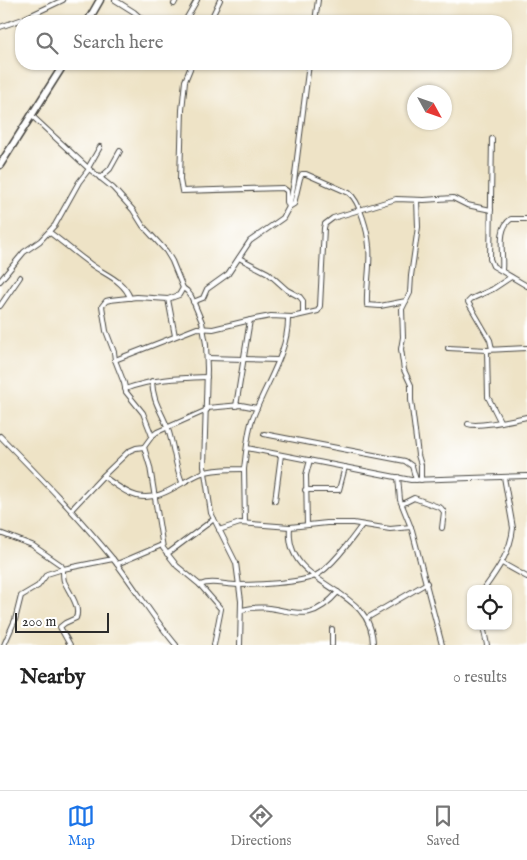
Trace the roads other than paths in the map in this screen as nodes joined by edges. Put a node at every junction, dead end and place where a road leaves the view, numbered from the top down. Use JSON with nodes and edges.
{"nodes":[{"id":1,"x":63,"y":0,"type":"edge"},
{"id":2,"x":105,"y":0,"type":"edge"},
{"id":3,"x":115,"y":0,"type":"edge"},
{"id":4,"x":196,"y":0,"type":"edge"},
{"id":5,"x":220,"y":0,"type":"edge"},
{"id":6,"x":318,"y":0,"type":"edge"},
{"id":7,"x":97,"y":2,"type":"edge"},
{"id":8,"x":31,"y":15,"type":"edge"},
{"id":9,"x":91,"y":15,"type":"edge"},
{"id":10,"x":96,"y":15,"type":"edge"},
{"id":11,"x":137,"y":15,"type":"edge"},
{"id":12,"x":188,"y":15,"type":"edge"},
{"id":13,"x":213,"y":15,"type":"edge"},
{"id":14,"x":316,"y":15,"type":"edge"},
{"id":15,"x":15,"y":22,"type":"edge"},
{"id":16,"x":0,"y":28,"type":"edge"},
{"id":17,"x":55,"y":70,"type":"edge"},
{"id":18,"x":60,"y":70,"type":"edge"},
{"id":19,"x":190,"y":70,"type":"edge"},
{"id":20,"x":308,"y":70,"type":"edge"},
{"id":21,"x":31,"y":115,"type":"junction"},
{"id":22,"x":492,"y":139,"type":"dead end"},
{"id":23,"x":100,"y":146,"type":"dead end"},
{"id":24,"x":120,"y":151,"type":"dead end"},
{"id":25,"x":0,"y":157,"type":"edge"},
{"id":26,"x":0,"y":165,"type":"edge"},
{"id":27,"x":88,"y":168,"type":"junction"},
{"id":28,"x":100,"y":178,"type":"junction"},
{"id":29,"x":417,"y":200,"type":"junction"},
{"id":30,"x":289,"y":207,"type":"junction"},
{"id":31,"x":360,"y":210,"type":"junction"},
{"id":32,"x":491,"y":210,"type":"junction"},
{"id":33,"x":527,"y":219,"type":"edge"},
{"id":34,"x":49,"y":232,"type":"junction"},
{"id":35,"x":239,"y":258,"type":"junction"},
{"id":36,"x":502,"y":270,"type":"junction"},
{"id":37,"x":20,"y":277,"type":"dead end"},
{"id":38,"x":510,"y":278,"type":"junction"},
{"id":39,"x":0,"y":281,"type":"edge"},
{"id":40,"x":527,"y":286,"type":"edge"},
{"id":41,"x":182,"y":288,"type":"junction"},
{"id":42,"x":130,"y":298,"type":"junction"},
{"id":43,"x":168,"y":299,"type":"junction"},
{"id":44,"x":406,"y":301,"type":"junction"},
{"id":45,"x":194,"y":302,"type":"junction"},
{"id":46,"x":0,"y":306,"type":"edge"},
{"id":47,"x":303,"y":314,"type":"junction"},
{"id":48,"x":288,"y":317,"type":"junction"},
{"id":49,"x":250,"y":320,"type":"junction"},
{"id":50,"x":204,"y":330,"type":"junction"},
{"id":51,"x":175,"y":336,"type":"junction"},
{"id":52,"x":448,"y":348,"type":"dead end"},
{"id":53,"x":527,"y":348,"type":"edge"},
{"id":54,"x":490,"y":350,"type":"junction"},
{"id":55,"x":207,"y":358,"type":"junction"},
{"id":56,"x":244,"y":358,"type":"junction"},
{"id":57,"x":115,"y":360,"type":"junction"},
{"id":58,"x":278,"y":360,"type":"junction"},
{"id":59,"x":207,"y":377,"type":"junction"},
{"id":60,"x":152,"y":381,"type":"junction"},
{"id":61,"x":125,"y":389,"type":"junction"},
{"id":62,"x":236,"y":406,"type":"junction"},
{"id":63,"x":257,"y":408,"type":"junction"},
{"id":64,"x":207,"y":409,"type":"junction"},
{"id":65,"x":527,"y":417,"type":"edge"},
{"id":66,"x":500,"y":421,"type":"junction"},
{"id":67,"x":468,"y":424,"type":"dead end"},
{"id":68,"x":167,"y":427,"type":"junction"},
{"id":69,"x":264,"y":434,"type":"dead end"},
{"id":70,"x":0,"y":436,"type":"edge"},
{"id":71,"x":152,"y":436,"type":"junction"},
{"id":72,"x":144,"y":447,"type":"junction"},
{"id":73,"x":247,"y":448,"type":"junction"},
{"id":74,"x":282,"y":456,"type":"junction"},
{"id":75,"x":310,"y":460,"type":"junction"},
{"id":76,"x":345,"y":467,"type":"junction"},
{"id":77,"x":244,"y":469,"type":"junction"},
{"id":78,"x":206,"y":472,"type":"junction"},
{"id":79,"x":103,"y":476,"type":"junction"},
{"id":80,"x":527,"y":476,"type":"edge"},
{"id":81,"x":504,"y":477,"type":"junction"},
{"id":82,"x":398,"y":478,"type":"junction"},
{"id":83,"x":416,"y":480,"type":"junction"},
{"id":84,"x":421,"y":480,"type":"junction"},
{"id":85,"x":182,"y":482,"type":"junction"},
{"id":86,"x":305,"y":490,"type":"junction"},
{"id":87,"x":154,"y":496,"type":"junction"},
{"id":88,"x":275,"y":501,"type":"dead end"},
{"id":89,"x":402,"y":504,"type":"junction"},
{"id":90,"x":71,"y":510,"type":"junction"},
{"id":91,"x":214,"y":519,"type":"junction"},
{"id":92,"x":246,"y":523,"type":"junction"},
{"id":93,"x":307,"y":525,"type":"junction"},
{"id":94,"x":362,"y":525,"type":"junction"},
{"id":95,"x":290,"y":527,"type":"junction"},
{"id":96,"x":411,"y":527,"type":"junction"},
{"id":97,"x":442,"y":528,"type":"dead end"},
{"id":98,"x":219,"y":530,"type":"junction"},
{"id":99,"x":0,"y":533,"type":"edge"},
{"id":100,"x":162,"y":545,"type":"junction"},
{"id":101,"x":167,"y":554,"type":"junction"},
{"id":102,"x":113,"y":560,"type":"junction"},
{"id":103,"x":502,"y":563,"type":"junction"},
{"id":104,"x":117,"y":564,"type":"junction"},
{"id":105,"x":63,"y":569,"type":"junction"},
{"id":106,"x":313,"y":577,"type":"junction"},
{"id":107,"x":527,"y":577,"type":"edge"},
{"id":108,"x":427,"y":583,"type":"junction"},
{"id":109,"x":200,"y":585,"type":"junction"},
{"id":110,"x":240,"y":585,"type":"junction"},
{"id":111,"x":487,"y":585,"type":"edge"},
{"id":112,"x":338,"y":592,"type":"junction"},
{"id":113,"x":242,"y":610,"type":"junction"},
{"id":114,"x":367,"y":618,"type":"junction"},
{"id":115,"x":332,"y":629,"type":"dead end"},
{"id":116,"x":485,"y":630,"type":"edge"},
{"id":117,"x":4,"y":645,"type":"edge"},
{"id":118,"x":70,"y":645,"type":"edge"},
{"id":119,"x":176,"y":645,"type":"edge"},
{"id":120,"x":214,"y":645,"type":"edge"},
{"id":121,"x":240,"y":645,"type":"edge"},
{"id":122,"x":332,"y":645,"type":"edge"},
{"id":123,"x":373,"y":645,"type":"edge"},
{"id":124,"x":442,"y":645,"type":"edge"},
{"id":125,"x":487,"y":645,"type":"edge"}],
"edges":[{"from":1,"to":8,"type":"street"},
{"from":2,"to":10,"type":"highway"},
{"from":3,"to":11,"type":"street"},
{"from":4,"to":12,"type":"street"},
{"from":5,"to":13,"type":"street"},
{"from":6,"to":14,"type":"street"},
{"from":7,"to":9,"type":"highway"},
{"from":15,"to":16,"type":"street"},
{"from":17,"to":25,"type":"highway"},
{"from":18,"to":21,"type":"highway"},
{"from":19,"to":30,"type":"street"},
{"from":20,"to":30,"type":"street"},
{"from":21,"to":26,"type":"highway"},
{"from":21,"to":27,"type":"street"},
{"from":22,"to":32,"type":"street"},
{"from":23,"to":27,"type":"street"},
{"from":24,"to":28,"type":"street"},
{"from":27,"to":28,"type":"street"},
{"from":27,"to":34,"type":"street"},
{"from":28,"to":41,"type":"street"},
{"from":29,"to":31,"type":"street"},
{"from":29,"to":32,"type":"street"},
{"from":29,"to":44,"type":"street"},
{"from":30,"to":31,"type":"street"},
{"from":30,"to":35,"type":"street"},
{"from":31,"to":44,"type":"street"},
{"from":31,"to":47,"type":"street"},
{"from":32,"to":36,"type":"street"},
{"from":33,"to":36,"type":"street"},
{"from":34,"to":39,"type":"street"},
{"from":34,"to":42,"type":"street"},
{"from":35,"to":45,"type":"street"},
{"from":35,"to":47,"type":"street"},
{"from":36,"to":38,"type":"street"},
{"from":37,"to":46,"type":"street"},
{"from":38,"to":40,"type":"street"},
{"from":38,"to":54,"type":"street"},
{"from":41,"to":43,"type":"street"},
{"from":41,"to":45,"type":"street"},
{"from":42,"to":43,"type":"street"},
{"from":42,"to":57,"type":"street"},
{"from":43,"to":51,"type":"street"},
{"from":44,"to":84,"type":"street"},
{"from":45,"to":50,"type":"street"},
{"from":47,"to":48,"type":"street"},
{"from":48,"to":49,"type":"street"},
{"from":48,"to":58,"type":"street"},
{"from":49,"to":50,"type":"street"},
{"from":49,"to":56,"type":"street"},
{"from":50,"to":51,"type":"street"},
{"from":50,"to":55,"type":"street"},
{"from":51,"to":57,"type":"street"},
{"from":52,"to":54,"type":"street"},
{"from":53,"to":54,"type":"street"},
{"from":54,"to":66,"type":"street"},
{"from":55,"to":56,"type":"street"},
{"from":55,"to":59,"type":"street"},
{"from":56,"to":58,"type":"street"},
{"from":56,"to":62,"type":"street"},
{"from":57,"to":61,"type":"street"},
{"from":58,"to":63,"type":"street"},
{"from":59,"to":60,"type":"street"},
{"from":59,"to":64,"type":"street"},
{"from":60,"to":61,"type":"street"},
{"from":60,"to":68,"type":"street"},
{"from":61,"to":71,"type":"street"},
{"from":62,"to":63,"type":"street"},
{"from":62,"to":64,"type":"street"},
{"from":63,"to":73,"type":"street"},
{"from":64,"to":68,"type":"street"},
{"from":64,"to":78,"type":"street"},
{"from":65,"to":66,"type":"street"},
{"from":66,"to":67,"type":"street"},
{"from":68,"to":71,"type":"street"},
{"from":68,"to":85,"type":"street"},
{"from":69,"to":83,"type":"street"},
{"from":70,"to":90,"type":"street"},
{"from":71,"to":72,"type":"street"},
{"from":72,"to":79,"type":"street"},
{"from":72,"to":87,"type":"street"},
{"from":73,"to":74,"type":"street"},
{"from":73,"to":77,"type":"street"},
{"from":74,"to":75,"type":"street"},
{"from":74,"to":88,"type":"street"},
{"from":75,"to":76,"type":"street"},
{"from":75,"to":86,"type":"street"},
{"from":76,"to":82,"type":"street"},
{"from":76,"to":86,"type":"street"},
{"from":77,"to":78,"type":"street"},
{"from":77,"to":92,"type":"street"},
{"from":78,"to":85,"type":"street"},
{"from":78,"to":91,"type":"street"},
{"from":79,"to":87,"type":"street"},
{"from":79,"to":90,"type":"street"},
{"from":80,"to":81,"type":"street"},
{"from":81,"to":84,"type":"street"},
{"from":81,"to":103,"type":"street"},
{"from":82,"to":83,"type":"street"},
{"from":82,"to":89,"type":"street"},
{"from":83,"to":84,"type":"street"},
{"from":85,"to":87,"type":"street"},
{"from":86,"to":93,"type":"street"},
{"from":87,"to":100,"type":"street"},
{"from":89,"to":96,"type":"street"},
{"from":89,"to":97,"type":"street"},
{"from":90,"to":102,"type":"street"},
{"from":91,"to":98,"type":"street"},
{"from":91,"to":101,"type":"street"},
{"from":92,"to":95,"type":"street"},
{"from":92,"to":98,"type":"street"},
{"from":93,"to":94,"type":"street"},
{"from":93,"to":95,"type":"street"},
{"from":94,"to":96,"type":"street"},
{"from":94,"to":106,"type":"street"},
{"from":95,"to":106,"type":"street"},
{"from":96,"to":108,"type":"street"},
{"from":98,"to":110,"type":"street"},
{"from":99,"to":105,"type":"street"},
{"from":100,"to":101,"type":"street"},
{"from":100,"to":104,"type":"street"},
{"from":101,"to":109,"type":"street"},
{"from":102,"to":104,"type":"street"},
{"from":102,"to":105,"type":"street"},
{"from":103,"to":107,"type":"street"},
{"from":103,"to":111,"type":"street"},
{"from":104,"to":119,"type":"street"},
{"from":105,"to":117,"type":"street"},
{"from":105,"to":118,"type":"street"},
{"from":106,"to":110,"type":"street"},
{"from":106,"to":112,"type":"street"},
{"from":108,"to":114,"type":"street"},
{"from":108,"to":124,"type":"street"},
{"from":109,"to":110,"type":"street"},
{"from":109,"to":120,"type":"street"},
{"from":110,"to":113,"type":"street"},
{"from":112,"to":113,"type":"street"},
{"from":112,"to":114,"type":"street"},
{"from":113,"to":121,"type":"street"},
{"from":114,"to":123,"type":"street"},
{"from":115,"to":122,"type":"street"},
{"from":116,"to":125,"type":"street"}]}
